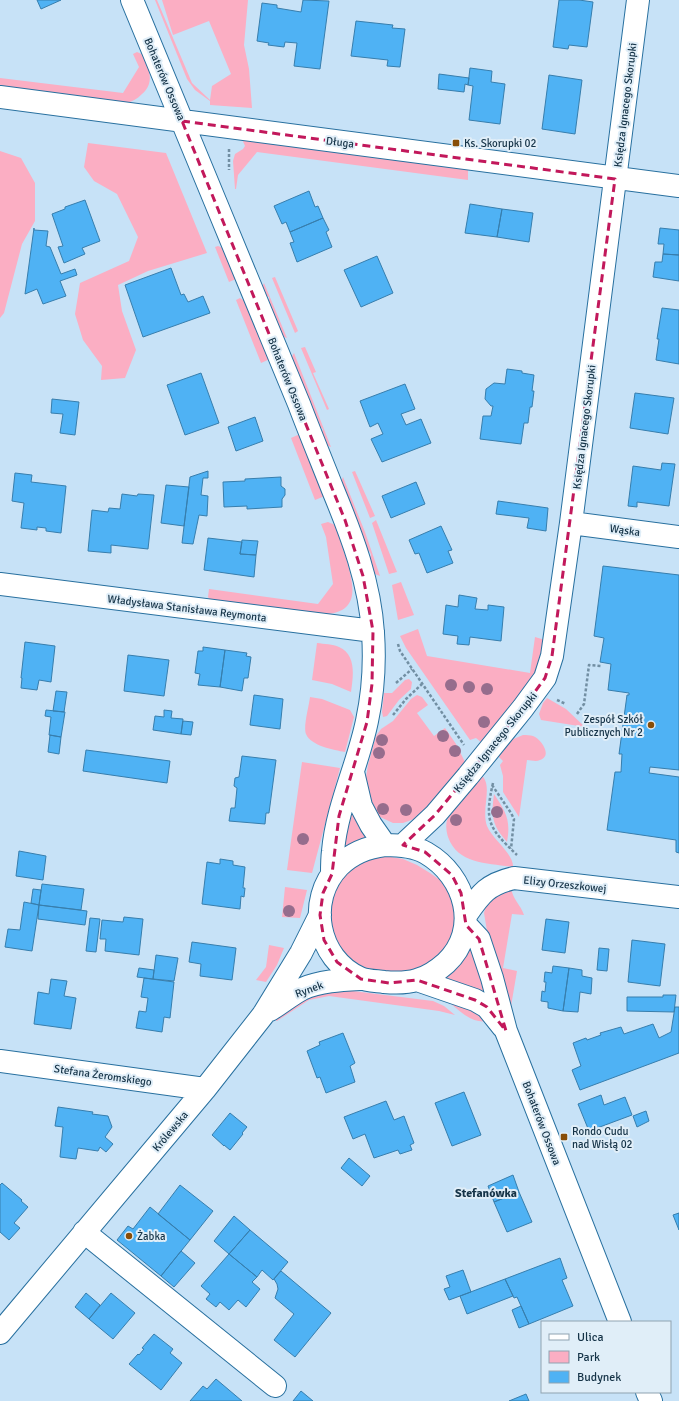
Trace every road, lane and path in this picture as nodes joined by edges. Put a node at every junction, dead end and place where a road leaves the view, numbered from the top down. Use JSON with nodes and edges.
{"nodes":[{"id":1,"x":132,"y":0,"type":"edge"},
{"id":2,"x":638,"y":0,"type":"edge"},
{"id":3,"x":0,"y":97,"type":"edge"},
{"id":4,"x":182,"y":121,"type":"junction"},
{"id":5,"x":615,"y":179,"type":"junction"},
{"id":6,"x":679,"y":186,"type":"edge"},
{"id":7,"x":571,"y":523,"type":"junction"},
{"id":8,"x":679,"y":537,"type":"edge"},
{"id":9,"x":0,"y":584,"type":"edge"},
{"id":10,"x":373,"y":631,"type":"junction"},
{"id":11,"x":601,"y":666,"type":"dead end"},
{"id":12,"x":412,"y":669,"type":"dead end"},
{"id":13,"x":392,"y":686,"type":"dead end"},
{"id":14,"x":577,"y":714,"type":"dead end"},
{"id":15,"x":367,"y":722,"type":"junction"},
{"id":16,"x":467,"y":749,"type":"dead end"},
{"id":17,"x":353,"y":771,"type":"junction"},
{"id":18,"x":492,"y":786,"type":"joint"},
{"id":19,"x":435,"y":815,"type":"junction"},
{"id":20,"x":394,"y":845,"type":"junction"},
{"id":21,"x":438,"y":861,"type":"junction"},
{"id":22,"x":332,"y":874,"type":"junction"},
{"id":23,"x":679,"y":897,"type":"edge"},
{"id":24,"x":320,"y":915,"type":"junction"},
{"id":25,"x":466,"y":920,"type":"junction"},
{"id":26,"x":361,"y":979,"type":"junction"},
{"id":27,"x":418,"y":980,"type":"junction"},
{"id":28,"x":263,"y":1015,"type":"junction"},
{"id":29,"x":506,"y":1031,"type":"junction"},
{"id":30,"x":0,"y":1061,"type":"edge"},
{"id":31,"x":205,"y":1088,"type":"junction"},
{"id":32,"x":84,"y":1232,"type":"junction"},
{"id":33,"x":620,"y":1321,"type":"edge"},
{"id":34,"x":0,"y":1332,"type":"edge"},
{"id":35,"x":275,"y":1386,"type":"dead end"}],
"edges":[{"from":1,"to":4,"type":"street","name":"Bohaterów Ossowa"},
{"from":2,"to":5,"type":"street","name":"Księdza Ignacego Skorupki"},
{"from":3,"to":4,"type":"street","name":"Długa"},
{"from":4,"to":5,"type":"street","name":"Długa"},
{"from":4,"to":10,"type":"street","name":"Bohaterów Ossowa"},
{"from":5,"to":6,"type":"street","name":"Długa"},
{"from":5,"to":7,"type":"street","name":"Księdza Ignacego Skorupki"},
{"from":7,"to":8,"type":"street","name":"Wąska"},
{"from":7,"to":19,"type":"street","name":"Księdza Ignacego Skorupki"},
{"from":9,"to":10,"type":"street","name":"Władysława Stanisława Reymonta"},
{"from":10,"to":15,"type":"street","name":"Bohaterów Ossowa"},
{"from":11,"to":14,"type":"path"},
{"from":12,"to":13,"type":"path"},
{"from":15,"to":16,"type":"path"},
{"from":15,"to":17,"type":"street","name":"Bohaterów Ossowa"},
{"from":17,"to":20,"type":"street","name":"Bohaterów Ossowa"},
{"from":17,"to":22,"type":"street","name":"Bohaterów Ossowa"},
{"from":18,"to":18,"type":"path"},
{"from":19,"to":20,"type":"street","name":"Księdza Ignacego Skorupki"},
{"from":19,"to":21,"type":"street"},
{"from":20,"to":21,"type":"street"},
{"from":20,"to":22,"type":"street"},
{"from":21,"to":25,"type":"street"},
{"from":22,"to":24,"type":"street"},
{"from":23,"to":25,"type":"street","name":"Elizy Orzeszkowej"},
{"from":24,"to":26,"type":"street"},
{"from":24,"to":28,"type":"street","name":"Królewska"},
{"from":25,"to":27,"type":"street"},
{"from":25,"to":29,"type":"street","name":"Bohaterów Ossowa"},
{"from":26,"to":27,"type":"street"},
{"from":26,"to":28,"type":"street","name":"Rynek"},
{"from":27,"to":29,"type":"street"},
{"from":28,"to":31,"type":"street","name":"Królewska"},
{"from":29,"to":33,"type":"street","name":"Bohaterów Ossowa"},
{"from":30,"to":31,"type":"street","name":"Stefana Żeromskiego"},
{"from":31,"to":32,"type":"street","name":"Królewska"},
{"from":32,"to":34,"type":"street","name":"Królewska"},
{"from":32,"to":35,"type":"street"}]}
